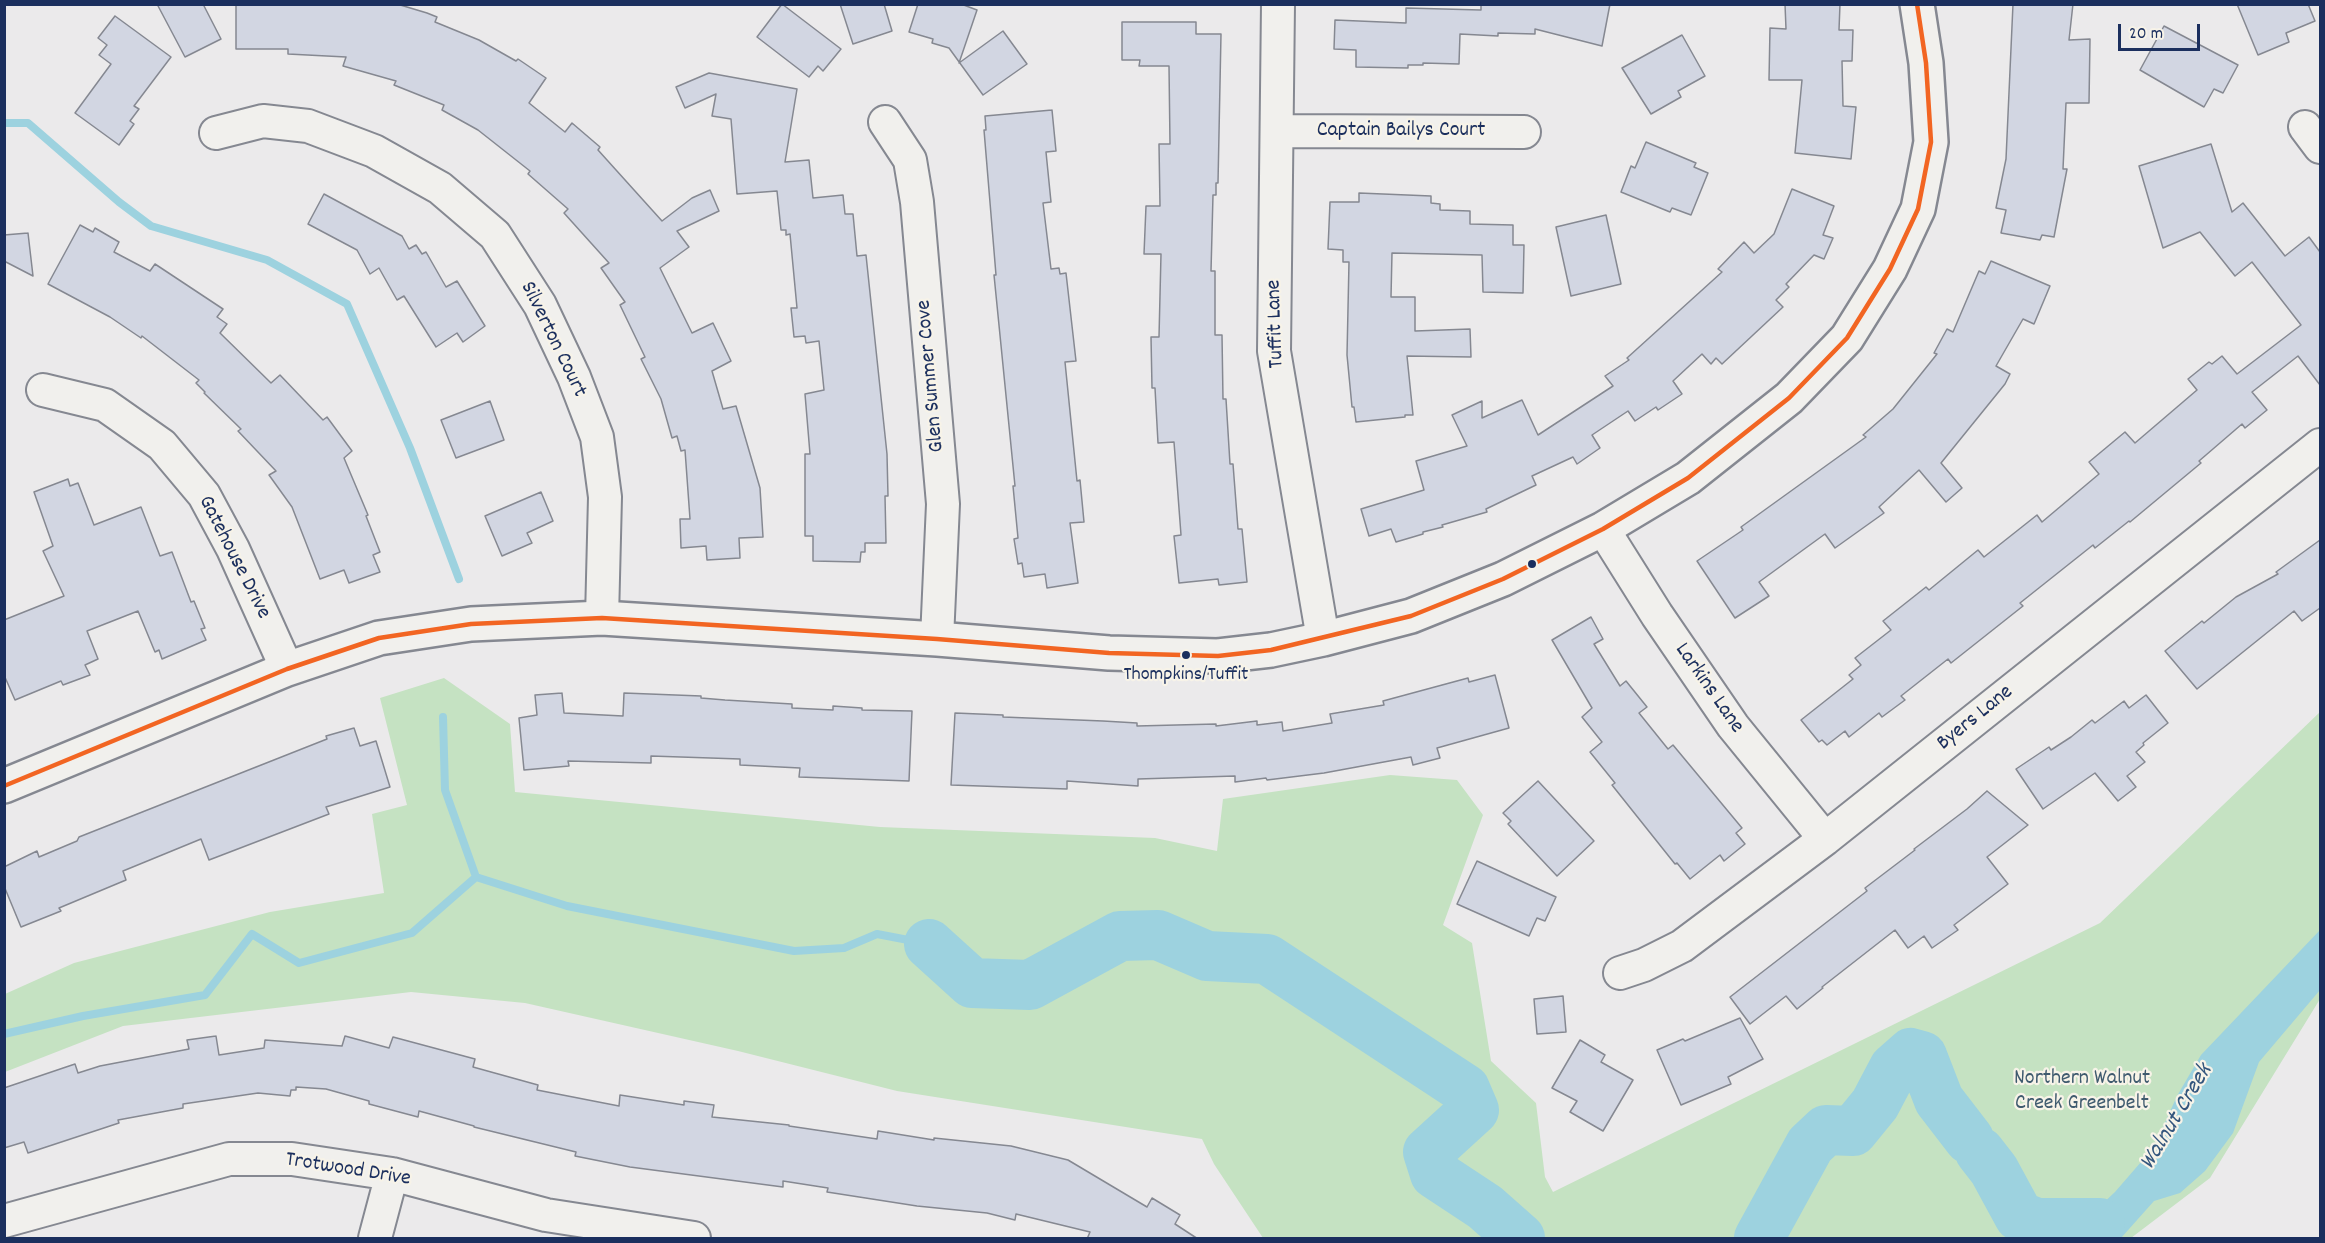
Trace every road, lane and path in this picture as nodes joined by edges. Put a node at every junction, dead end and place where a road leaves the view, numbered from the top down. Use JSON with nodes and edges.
{"nodes":[{"id":1,"x":1278,"y":4,"type":"edge"},
{"id":2,"x":1917,"y":4,"type":"edge"},
{"id":3,"x":885,"y":122,"type":"dead end"},
{"id":4,"x":1278,"y":131,"type":"junction"},
{"id":5,"x":1524,"y":132,"type":"dead end"},
{"id":6,"x":216,"y":133,"type":"dead end"},
{"id":7,"x":44,"y":390,"type":"dead end"},
{"id":8,"x":2320,"y":445,"type":"edge"},
{"id":9,"x":1603,"y":530,"type":"junction"},
{"id":10,"x":602,"y":618,"type":"junction"},
{"id":11,"x":937,"y":639,"type":"junction"},
{"id":12,"x":1323,"y":639,"type":"junction"},
{"id":13,"x":287,"y":669,"type":"junction"},
{"id":14,"x":4,"y":786,"type":"edge"},
{"id":15,"x":1825,"y":839,"type":"junction"},
{"id":16,"x":1620,"y":973,"type":"dead end"},
{"id":17,"x":392,"y":1174,"type":"junction"},
{"id":18,"x":4,"y":1221,"type":"edge"},
{"id":19,"x":375,"y":1239,"type":"edge"},
{"id":20,"x":694,"y":1239,"type":"edge"}],
"edges":[{"from":1,"to":4,"type":"street","name":"Tuffit Lane"},
{"from":2,"to":9,"type":"street"},
{"from":3,"to":11,"type":"street","name":"Glen Summer Cove"},
{"from":4,"to":5,"type":"street","name":"Captain Bailys Court"},
{"from":4,"to":12,"type":"street","name":"Tuffit Lane"},
{"from":6,"to":10,"type":"street","name":"Silverton Court"},
{"from":7,"to":13,"type":"street","name":"Gatehouse Drive"},
{"from":8,"to":15,"type":"street","name":"Byers Lane"},
{"from":9,"to":12,"type":"street"},
{"from":9,"to":15,"type":"street","name":"Larkins Lane"},
{"from":10,"to":11,"type":"street"},
{"from":10,"to":13,"type":"street"},
{"from":11,"to":12,"type":"street"},
{"from":13,"to":14,"type":"street"},
{"from":15,"to":16,"type":"street","name":"Byers Lane"},
{"from":17,"to":18,"type":"street","name":"Trotwood Drive"},
{"from":17,"to":19,"type":"street"},
{"from":17,"to":20,"type":"street","name":"Trotwood Drive"}]}
